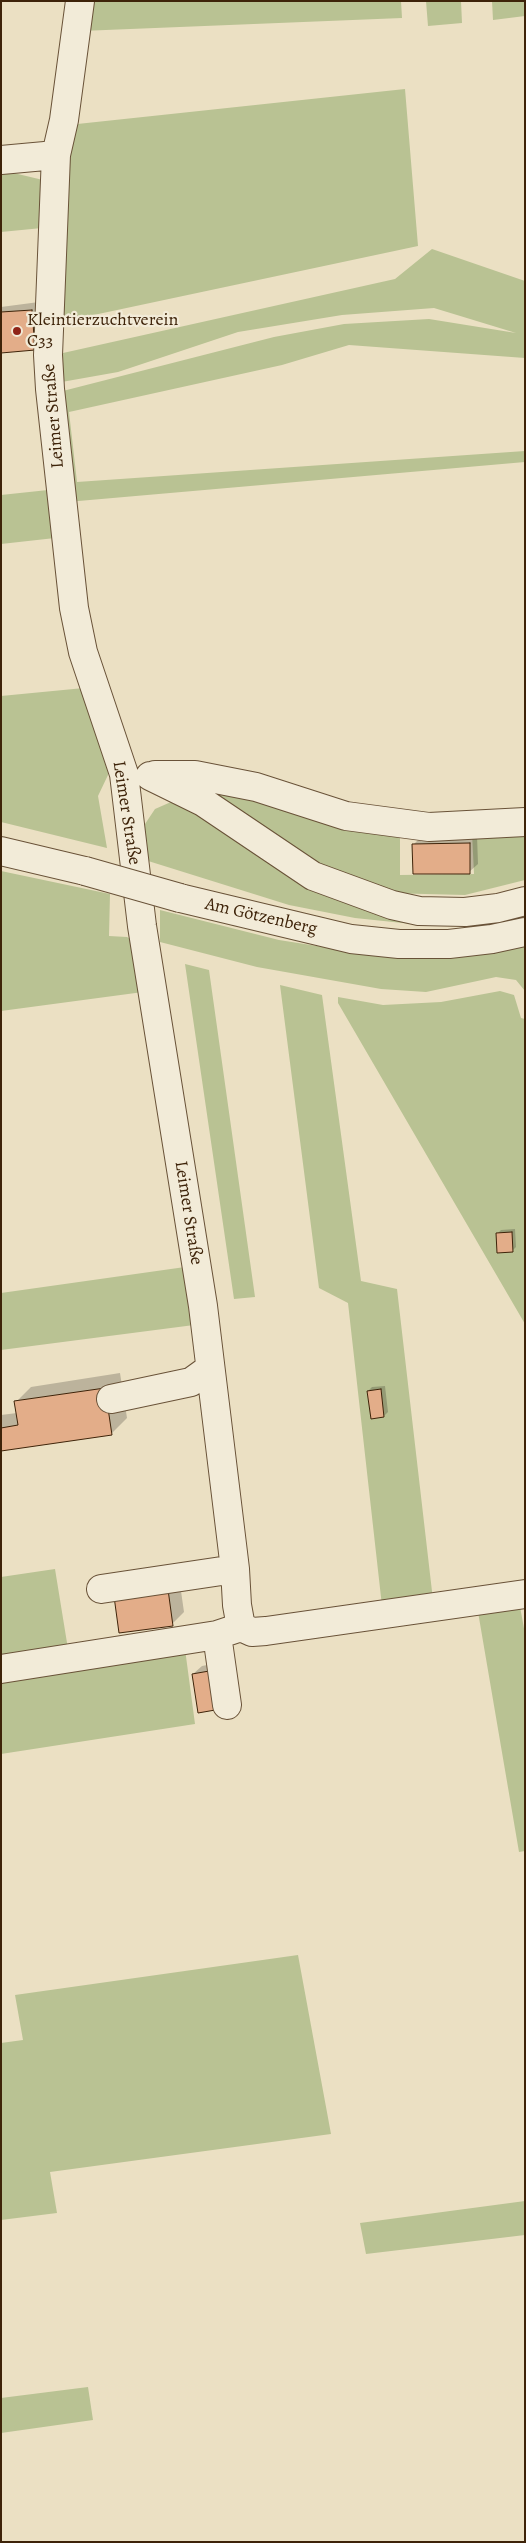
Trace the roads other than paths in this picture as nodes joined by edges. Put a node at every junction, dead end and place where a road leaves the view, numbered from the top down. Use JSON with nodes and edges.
{"nodes":[{"id":1,"x":80,"y":1,"type":"edge"},
{"id":2,"x":56,"y":155,"type":"junction"},
{"id":3,"x":1,"y":160,"type":"edge"},
{"id":4,"x":124,"y":774,"type":"junction"},
{"id":5,"x":150,"y":776,"type":"junction"},
{"id":6,"x":525,"y":822,"type":"edge"},
{"id":7,"x":1,"y":851,"type":"edge"},
{"id":8,"x":525,"y":901,"type":"edge"},
{"id":9,"x":525,"y":932,"type":"edge"},
{"id":10,"x":209,"y":1369,"type":"junction"},
{"id":11,"x":111,"y":1400,"type":"dead end"},
{"id":12,"x":235,"y":1569,"type":"junction"},
{"id":13,"x":101,"y":1589,"type":"dead end"},
{"id":14,"x":525,"y":1594,"type":"edge"},
{"id":15,"x":229,"y":1631,"type":"junction"},
{"id":16,"x":1,"y":1669,"type":"edge"},
{"id":17,"x":227,"y":1704,"type":"dead end"}],
"edges":[{"from":1,"to":2,"type":"street","name":"Leimer Straße"},
{"from":2,"to":3,"type":"street"},
{"from":2,"to":4,"type":"street","name":"Leimer Straße"},
{"from":4,"to":5,"type":"street"},
{"from":4,"to":10,"type":"street","name":"Leimer Straße"},
{"from":5,"to":6,"type":"street"},
{"from":5,"to":8,"type":"street"},
{"from":7,"to":9,"type":"street","name":"Am Götzenberg","bridge":true},
{"from":10,"to":11,"type":"street"},
{"from":10,"to":12,"type":"street","name":"Leimer Straße"},
{"from":12,"to":13,"type":"street"},
{"from":12,"to":15,"type":"street","name":"Leimer Straße"},
{"from":14,"to":15,"type":"street"},
{"from":15,"to":16,"type":"street"},
{"from":15,"to":17,"type":"street","name":"Leimer Straße"}]}
